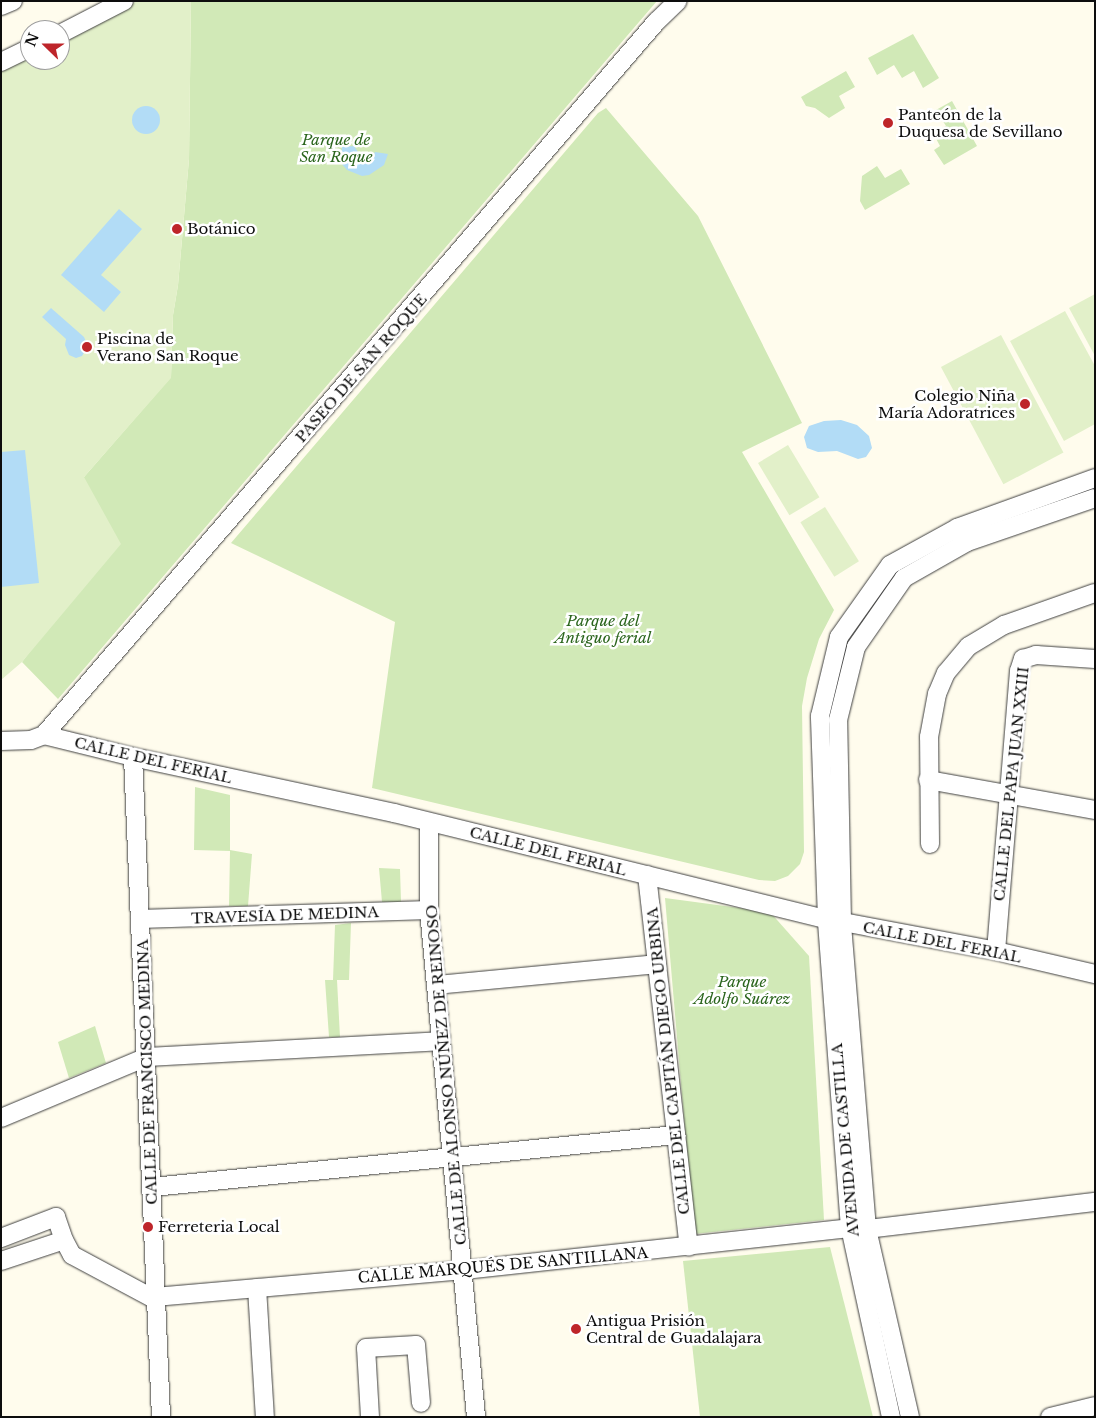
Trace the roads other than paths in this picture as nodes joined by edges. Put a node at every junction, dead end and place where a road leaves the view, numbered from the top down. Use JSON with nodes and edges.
{"nodes":[{"id":1,"x":13,"y":1,"type":"edge"},
{"id":2,"x":124,"y":1,"type":"edge"},
{"id":3,"x":678,"y":1,"type":"edge"},
{"id":4,"x":1,"y":6,"type":"edge"},
{"id":5,"x":70,"y":29,"type":"edge"},
{"id":6,"x":20,"y":53,"type":"edge"},
{"id":7,"x":1,"y":62,"type":"edge"},
{"id":8,"x":1095,"y":478,"type":"edge"},
{"id":9,"x":1095,"y":498,"type":"edge"},
{"id":10,"x":1095,"y":593,"type":"edge"},
{"id":11,"x":1095,"y":659,"type":"edge"},
{"id":12,"x":44,"y":735,"type":"junction"},
{"id":13,"x":1,"y":741,"type":"edge"},
{"id":14,"x":133,"y":757,"type":"junction"},
{"id":15,"x":928,"y":780,"type":"junction"},
{"id":16,"x":1007,"y":796,"type":"junction"},
{"id":17,"x":1095,"y":810,"type":"edge"},
{"id":18,"x":429,"y":823,"type":"junction"},
{"id":19,"x":930,"y":844,"type":"dead end"},
{"id":20,"x":648,"y":875,"type":"junction"},
{"id":21,"x":429,"y":910,"type":"junction"},
{"id":22,"x":140,"y":919,"type":"junction"},
{"id":23,"x":835,"y":920,"type":"junction"},
{"id":24,"x":996,"y":951,"type":"junction"},
{"id":25,"x":657,"y":964,"type":"junction"},
{"id":26,"x":1095,"y":974,"type":"edge"},
{"id":27,"x":436,"y":985,"type":"junction"},
{"id":28,"x":440,"y":1041,"type":"junction"},
{"id":29,"x":146,"y":1058,"type":"junction"},
{"id":30,"x":1,"y":1118,"type":"edge"},
{"id":31,"x":676,"y":1135,"type":"junction"},
{"id":32,"x":452,"y":1156,"type":"junction"},
{"id":33,"x":152,"y":1186,"type":"junction"},
{"id":34,"x":1095,"y":1202,"type":"edge"},
{"id":35,"x":859,"y":1229,"type":"junction"},
{"id":36,"x":1,"y":1238,"type":"edge"},
{"id":37,"x":64,"y":1240,"type":"junction"},
{"id":38,"x":689,"y":1248,"type":"junction"},
{"id":39,"x":1,"y":1261,"type":"edge"},
{"id":40,"x":464,"y":1270,"type":"junction"},
{"id":41,"x":258,"y":1288,"type":"junction"},
{"id":42,"x":156,"y":1298,"type":"junction"},
{"id":43,"x":421,"y":1403,"type":"dead end"},
{"id":44,"x":1095,"y":1406,"type":"edge"},
{"id":45,"x":161,"y":1417,"type":"edge"},
{"id":46,"x":265,"y":1417,"type":"edge"},
{"id":47,"x":370,"y":1417,"type":"edge"},
{"id":48,"x":476,"y":1417,"type":"edge"},
{"id":49,"x":891,"y":1417,"type":"edge"},
{"id":50,"x":910,"y":1417,"type":"edge"},
{"id":51,"x":1050,"y":1417,"type":"edge"}],
"edges":[{"from":1,"to":4,"type":"street"},
{"from":2,"to":5,"type":"street"},
{"from":3,"to":12,"type":"street","name":"PASEO DE SAN ROQUE"},
{"from":6,"to":7,"type":"street"},
{"from":8,"to":23,"type":"street"},
{"from":9,"to":23,"type":"street"},
{"from":10,"to":15,"type":"street"},
{"from":11,"to":16,"type":"street","name":"CALLE DEL PAPA JUAN XXIII"},
{"from":12,"to":13,"type":"street","name":"CALLE DEL FERIAL"},
{"from":12,"to":14,"type":"street","name":"CALLE DEL FERIAL"},
{"from":14,"to":18,"type":"street","name":"CALLE DEL FERIAL"},
{"from":14,"to":22,"type":"street","name":"CALLE DE FRANCISCO MEDINA"},
{"from":15,"to":16,"type":"street"},
{"from":15,"to":19,"type":"street"},
{"from":16,"to":17,"type":"street"},
{"from":16,"to":24,"type":"street","name":"CALLE DEL PAPA JUAN XXIII"},
{"from":18,"to":20,"type":"street","name":"CALLE DEL FERIAL"},
{"from":18,"to":21,"type":"street","name":"CALLE DE ALONSO NÚÑEZ DE REINOSO"},
{"from":20,"to":23,"type":"street","name":"CALLE DEL FERIAL"},
{"from":20,"to":25,"type":"street","name":"CALLE DEL CAPITÁN DIEGO URBINA"},
{"from":21,"to":22,"type":"street","name":"TRAVESÍA DE MEDINA"},
{"from":21,"to":27,"type":"street","name":"CALLE DE ALONSO NÚÑEZ DE REINOSO"},
{"from":22,"to":29,"type":"street","name":"CALLE DE FRANCISCO MEDINA"},
{"from":23,"to":24,"type":"street","name":"CALLE DEL FERIAL"},
{"from":23,"to":35,"type":"street","name":"AVENIDA DE CASTILLA"},
{"from":24,"to":26,"type":"street","name":"CALLE DEL FERIAL"},
{"from":25,"to":27,"type":"street"},
{"from":25,"to":31,"type":"street","name":"CALLE DEL CAPITÁN DIEGO URBINA"},
{"from":27,"to":28,"type":"street","name":"CALLE DE ALONSO NÚÑEZ DE REINOSO"},
{"from":28,"to":29,"type":"street"},
{"from":28,"to":32,"type":"street","name":"CALLE DE ALONSO NÚÑEZ DE REINOSO"},
{"from":29,"to":30,"type":"street"},
{"from":29,"to":33,"type":"street","name":"CALLE DE FRANCISCO MEDINA"},
{"from":31,"to":32,"type":"street"},
{"from":31,"to":38,"type":"street","name":"CALLE DEL CAPITÁN DIEGO URBINA"},
{"from":32,"to":33,"type":"street"},
{"from":32,"to":40,"type":"street","name":"CALLE DE ALONSO NÚÑEZ DE REINOSO"},
{"from":33,"to":42,"type":"street","name":"CALLE DE FRANCISCO MEDINA"},
{"from":34,"to":35,"type":"street","name":"CALLE MARQUÉS DE SANTILLANA"},
{"from":35,"to":38,"type":"street","name":"CALLE MARQUÉS DE SANTILLANA"},
{"from":35,"to":49,"type":"street","name":"AVENIDA DE CASTILLA"},
{"from":35,"to":50,"type":"street","name":"AVENIDA DE CASTILLA"},
{"from":36,"to":37,"type":"street"},
{"from":37,"to":39,"type":"street"},
{"from":37,"to":42,"type":"street"},
{"from":38,"to":40,"type":"street","name":"CALLE MARQUÉS DE SANTILLANA"},
{"from":40,"to":41,"type":"street","name":"CALLE MARQUÉS DE SANTILLANA"},
{"from":40,"to":48,"type":"street","name":"CALLE DE ALONSO NÚÑEZ DE REINOSO"},
{"from":41,"to":42,"type":"street","name":"CALLE MARQUÉS DE SANTILLANA"},
{"from":41,"to":46,"type":"street"},
{"from":42,"to":45,"type":"street","name":"CALLE DE FRANCISCO MEDINA"},
{"from":43,"to":47,"type":"street"},
{"from":44,"to":51,"type":"street"}]}
